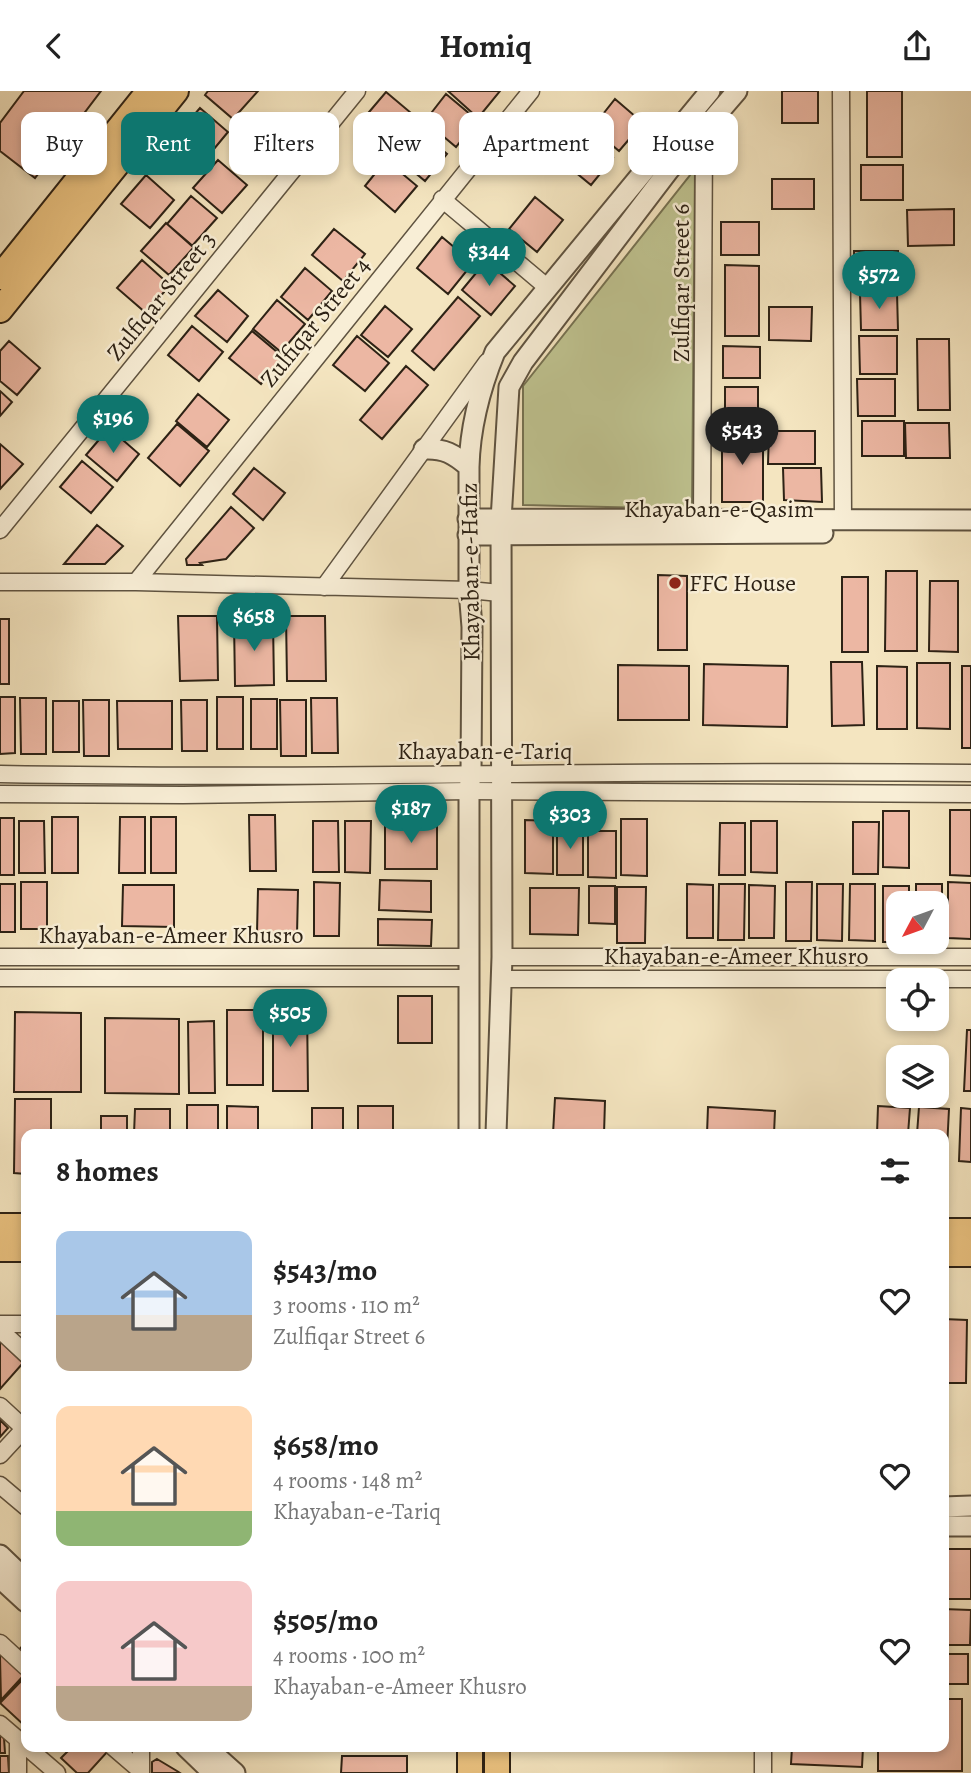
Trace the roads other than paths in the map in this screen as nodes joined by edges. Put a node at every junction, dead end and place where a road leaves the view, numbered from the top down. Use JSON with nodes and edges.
{"nodes":[{"id":1,"x":149,"y":91,"type":"edge"},
{"id":2,"x":176,"y":91,"type":"edge"},
{"id":3,"x":357,"y":91,"type":"edge"},
{"id":4,"x":531,"y":91,"type":"edge"},
{"id":5,"x":710,"y":91,"type":"edge"},
{"id":6,"x":737,"y":91,"type":"edge"},
{"id":7,"x":842,"y":91,"type":"edge"},
{"id":8,"x":719,"y":112,"type":"edge"},
{"id":9,"x":665,"y":175,"type":"edge"},
{"id":10,"x":704,"y":175,"type":"edge"},
{"id":11,"x":442,"y":199,"type":"junction"},
{"id":12,"x":0,"y":277,"type":"edge"},
{"id":13,"x":548,"y":288,"type":"junction"},
{"id":14,"x":0,"y":310,"type":"edge"},
{"id":15,"x":495,"y":352,"type":"junction"},
{"id":16,"x":424,"y":449,"type":"junction"},
{"id":17,"x":469,"y":467,"type":"junction"},
{"id":18,"x":843,"y":519,"type":"junction"},
{"id":19,"x":702,"y":520,"type":"junction"},
{"id":20,"x":971,"y":520,"type":"edge"},
{"id":21,"x":468,"y":527,"type":"junction"},
{"id":22,"x":501,"y":528,"type":"junction"},
{"id":23,"x":0,"y":530,"type":"edge"},
{"id":24,"x":971,"y":532,"type":"edge"},
{"id":25,"x":0,"y":582,"type":"edge"},
{"id":26,"x":136,"y":582,"type":"junction"},
{"id":27,"x":324,"y":587,"type":"junction"},
{"id":28,"x":469,"y":590,"type":"junction"},
{"id":29,"x":500,"y":593,"type":"junction"},
{"id":30,"x":0,"y":773,"type":"edge"},
{"id":31,"x":929,"y":773,"type":"junction"},
{"id":32,"x":964,"y":773,"type":"edge"},
{"id":33,"x":218,"y":776,"type":"junction"},
{"id":34,"x":183,"y":777,"type":"junction"},
{"id":35,"x":470,"y":782,"type":"junction"},
{"id":36,"x":501,"y":783,"type":"junction"},
{"id":37,"x":0,"y":794,"type":"edge"},
{"id":38,"x":220,"y":794,"type":"junction"},
{"id":39,"x":930,"y":794,"type":"junction"},
{"id":40,"x":966,"y":794,"type":"edge"},
{"id":41,"x":183,"y":795,"type":"junction"},
{"id":42,"x":0,"y":957,"type":"edge"},
{"id":43,"x":101,"y":957,"type":"junction"},
{"id":44,"x":468,"y":957,"type":"junction"},
{"id":45,"x":502,"y":957,"type":"junction"},
{"id":46,"x":971,"y":957,"type":"edge"},
{"id":47,"x":0,"y":978,"type":"edge"},
{"id":48,"x":101,"y":978,"type":"junction"},
{"id":49,"x":468,"y":978,"type":"junction"},
{"id":50,"x":501,"y":979,"type":"junction"},
{"id":51,"x":971,"y":979,"type":"edge"},
{"id":52,"x":469,"y":1129,"type":"edge"},
{"id":53,"x":496,"y":1129,"type":"edge"},
{"id":54,"x":0,"y":1226,"type":"edge"},
{"id":55,"x":21,"y":1226,"type":"edge"},
{"id":56,"x":949,"y":1231,"type":"edge"},
{"id":57,"x":971,"y":1231,"type":"edge"},
{"id":58,"x":0,"y":1249,"type":"edge"},
{"id":59,"x":21,"y":1249,"type":"edge"},
{"id":60,"x":949,"y":1254,"type":"edge"},
{"id":61,"x":971,"y":1254,"type":"edge"},
{"id":62,"x":0,"y":1324,"type":"edge"},
{"id":63,"x":21,"y":1324,"type":"edge"},
{"id":64,"x":0,"y":1330,"type":"edge"},
{"id":65,"x":21,"y":1349,"type":"edge"},
{"id":66,"x":0,"y":1406,"type":"edge"},
{"id":67,"x":21,"y":1425,"type":"edge"},
{"id":68,"x":21,"y":1433,"type":"edge"},
{"id":69,"x":0,"y":1455,"type":"edge"},
{"id":70,"x":0,"y":1485,"type":"edge"},
{"id":71,"x":21,"y":1503,"type":"edge"},
{"id":72,"x":971,"y":1506,"type":"edge"},
{"id":73,"x":949,"y":1507,"type":"edge"},
{"id":74,"x":949,"y":1526,"type":"edge"},
{"id":75,"x":971,"y":1527,"type":"edge"},
{"id":76,"x":0,"y":1555,"type":"edge"},
{"id":77,"x":21,"y":1575,"type":"edge"},
{"id":78,"x":0,"y":1578,"type":"edge"},
{"id":79,"x":21,"y":1597,"type":"edge"},
{"id":80,"x":0,"y":1643,"type":"edge"},
{"id":81,"x":21,"y":1662,"type":"edge"},
{"id":82,"x":0,"y":1724,"type":"edge"},
{"id":83,"x":18,"y":1740,"type":"junction"},
{"id":84,"x":21,"y":1743,"type":"edge"},
{"id":85,"x":32,"y":1752,"type":"edge"},
{"id":86,"x":119,"y":1752,"type":"edge"},
{"id":87,"x":141,"y":1752,"type":"edge"},
{"id":88,"x":470,"y":1752,"type":"edge"},
{"id":89,"x":497,"y":1752,"type":"edge"},
{"id":90,"x":763,"y":1752,"type":"edge"},
{"id":91,"x":202,"y":1758,"type":"edge"},
{"id":92,"x":141,"y":1772,"type":"edge"},
{"id":93,"x":18,"y":1773,"type":"edge"},
{"id":94,"x":57,"y":1773,"type":"edge"},
{"id":95,"x":235,"y":1773,"type":"edge"},
{"id":96,"x":470,"y":1773,"type":"edge"},
{"id":97,"x":497,"y":1773,"type":"edge"},
{"id":98,"x":763,"y":1773,"type":"edge"}],
"edges":[{"from":1,"to":12,"type":"main road"},
{"from":2,"to":14,"type":"main road"},
{"from":3,"to":23,"type":"street","name":"Zulfiqar Street 3"},
{"from":4,"to":11,"type":"street","name":"Zulfiqar Street 4"},
{"from":5,"to":13,"type":"street","name":"Khayaban-e-Hafiz"},
{"from":6,"to":8,"type":"street","name":"Khayaban-e-Hafiz"},
{"from":7,"to":18,"type":"street"},
{"from":9,"to":22,"type":"street","name":"Khayaban-e-Hafiz"},
{"from":10,"to":19,"type":"street","name":"Zulfiqar Street 6"},
{"from":11,"to":13,"type":"street"},
{"from":11,"to":26,"type":"street","name":"Zulfiqar Street 4"},
{"from":13,"to":15,"type":"street","name":"Khayaban-e-Hafiz"},
{"from":15,"to":16,"type":"street"},
{"from":15,"to":17,"type":"street","name":"Khayaban-e-Hafiz"},
{"from":16,"to":17,"type":"street"},
{"from":16,"to":27,"type":"street"},
{"from":17,"to":21,"type":"street","name":"Khayaban-e-Hafiz"},
{"from":18,"to":19,"type":"street","name":"Khayaban-e-Qasim"},
{"from":18,"to":20,"type":"street","name":"Khayaban-e-Qasim"},
{"from":19,"to":22,"type":"street","name":"Khayaban-e-Qasim"},
{"from":21,"to":22,"type":"street","name":"Khayaban-e-Qasim"},
{"from":21,"to":28,"type":"street","name":"Khayaban-e-Hafiz"},
{"from":22,"to":24,"type":"street","name":"Khayaban-e-Qasim"},
{"from":22,"to":29,"type":"street","name":"Khayaban-e-Hafiz"},
{"from":25,"to":26,"type":"street"},
{"from":26,"to":27,"type":"street"},
{"from":27,"to":28,"type":"street"},
{"from":28,"to":29,"type":"street"},
{"from":28,"to":35,"type":"street","name":"Khayaban-e-Hafiz"},
{"from":29,"to":36,"type":"street","name":"Khayaban-e-Hafiz"},
{"from":30,"to":34,"type":"street","name":"Khayaban-e-Tariq"},
{"from":31,"to":32,"type":"street","name":"Khayaban-e-Tariq"},
{"from":31,"to":36,"type":"street","name":"Khayaban-e-Tariq"},
{"from":31,"to":39,"type":"street"},
{"from":32,"to":40,"type":"street"},
{"from":33,"to":34,"type":"street","name":"Khayaban-e-Tariq"},
{"from":33,"to":35,"type":"street","name":"Khayaban-e-Tariq"},
{"from":33,"to":38,"type":"street"},
{"from":34,"to":41,"type":"street"},
{"from":35,"to":36,"type":"street","name":"Khayaban-e-Tariq"},
{"from":35,"to":38,"type":"street","name":"Khayaban-e-Tariq"},
{"from":35,"to":44,"type":"street","name":"Khayaban-e-Hafiz"},
{"from":36,"to":39,"type":"street","name":"Khayaban-e-Tariq"},
{"from":36,"to":45,"type":"street","name":"Khayaban-e-Hafiz"},
{"from":37,"to":41,"type":"street","name":"Khayaban-e-Tariq"},
{"from":38,"to":41,"type":"street","name":"Khayaban-e-Tariq"},
{"from":39,"to":40,"type":"street","name":"Khayaban-e-Tariq"},
{"from":42,"to":43,"type":"street","name":"Khayaban-e-Ameer Khusro"},
{"from":43,"to":44,"type":"street","name":"Khayaban-e-Ameer Khusro"},
{"from":43,"to":48,"type":"street"},
{"from":44,"to":49,"type":"street","name":"Khayaban-e-Hafiz"},
{"from":45,"to":46,"type":"street","name":"Khayaban-e-Ameer Khusro"},
{"from":45,"to":50,"type":"street","name":"Khayaban-e-Hafiz"},
{"from":47,"to":48,"type":"street","name":"Khayaban-e-Ameer Khusro"},
{"from":48,"to":49,"type":"street","name":"Khayaban-e-Ameer Khusro"},
{"from":49,"to":52,"type":"street","name":"Khayaban-e-Hafiz"},
{"from":50,"to":51,"type":"street","name":"Khayaban-e-Ameer Khusro"},
{"from":50,"to":53,"type":"street","name":"Khayaban-e-Hafiz"},
{"from":54,"to":55,"type":"main road"},
{"from":56,"to":57,"type":"main road"},
{"from":58,"to":59,"type":"main road"},
{"from":60,"to":61,"type":"main road"},
{"from":62,"to":63,"type":"street"},
{"from":64,"to":65,"type":"street"},
{"from":66,"to":67,"type":"street"},
{"from":68,"to":69,"type":"street"},
{"from":70,"to":71,"type":"street"},
{"from":72,"to":73,"type":"street"},
{"from":74,"to":75,"type":"street"},
{"from":76,"to":77,"type":"street"},
{"from":78,"to":79,"type":"street"},
{"from":80,"to":81,"type":"street"},
{"from":82,"to":83,"type":"street"},
{"from":83,"to":84,"type":"street"},
{"from":83,"to":93,"type":"street"},
{"from":85,"to":94,"type":"street"},
{"from":86,"to":92,"type":"street"},
{"from":87,"to":92,"type":"street"},
{"from":88,"to":96,"type":"main road"},
{"from":89,"to":97,"type":"main road"},
{"from":90,"to":98,"type":"street"},
{"from":91,"to":95,"type":"street"}]}
